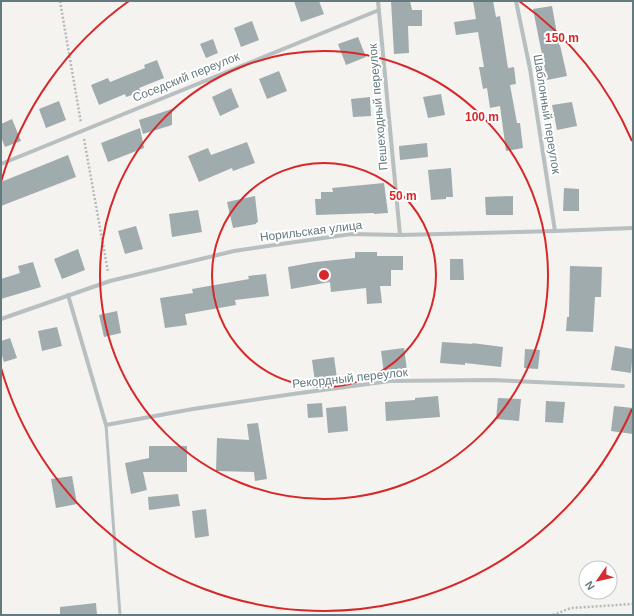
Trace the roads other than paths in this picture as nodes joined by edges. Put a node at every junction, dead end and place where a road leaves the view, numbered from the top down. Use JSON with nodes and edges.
{"nodes":[{"id":1,"x":378,"y":1,"type":"edge"},
{"id":2,"x":516,"y":1,"type":"edge"},
{"id":3,"x":379,"y":10,"type":"junction"},
{"id":4,"x":1,"y":164,"type":"edge"},
{"id":5,"x":633,"y":228,"type":"edge"},
{"id":6,"x":555,"y":232,"type":"junction"},
{"id":7,"x":400,"y":235,"type":"junction"},
{"id":8,"x":68,"y":295,"type":"junction"},
{"id":9,"x":1,"y":319,"type":"edge"},
{"id":10,"x":623,"y":386,"type":"dead end"},
{"id":11,"x":106,"y":425,"type":"junction"},
{"id":12,"x":120,"y":615,"type":"edge"}],
"edges":[{"from":1,"to":3,"type":"street","name":"Пешеходный переулок"},
{"from":2,"to":6,"type":"street","name":"Шаблонный переулок"},
{"from":3,"to":4,"type":"street","name":"Соседский переулок"},
{"from":3,"to":7,"type":"street","name":"Пешеходный переулок"},
{"from":5,"to":6,"type":"street","name":"Норильская улица"},
{"from":6,"to":7,"type":"street","name":"Норильская улица"},
{"from":7,"to":8,"type":"street","name":"Норильская улица"},
{"from":8,"to":9,"type":"street","name":"Норильская улица"},
{"from":8,"to":11,"type":"street"},
{"from":10,"to":11,"type":"street","name":"Рекордный переулок"},
{"from":11,"to":12,"type":"lane"}]}
